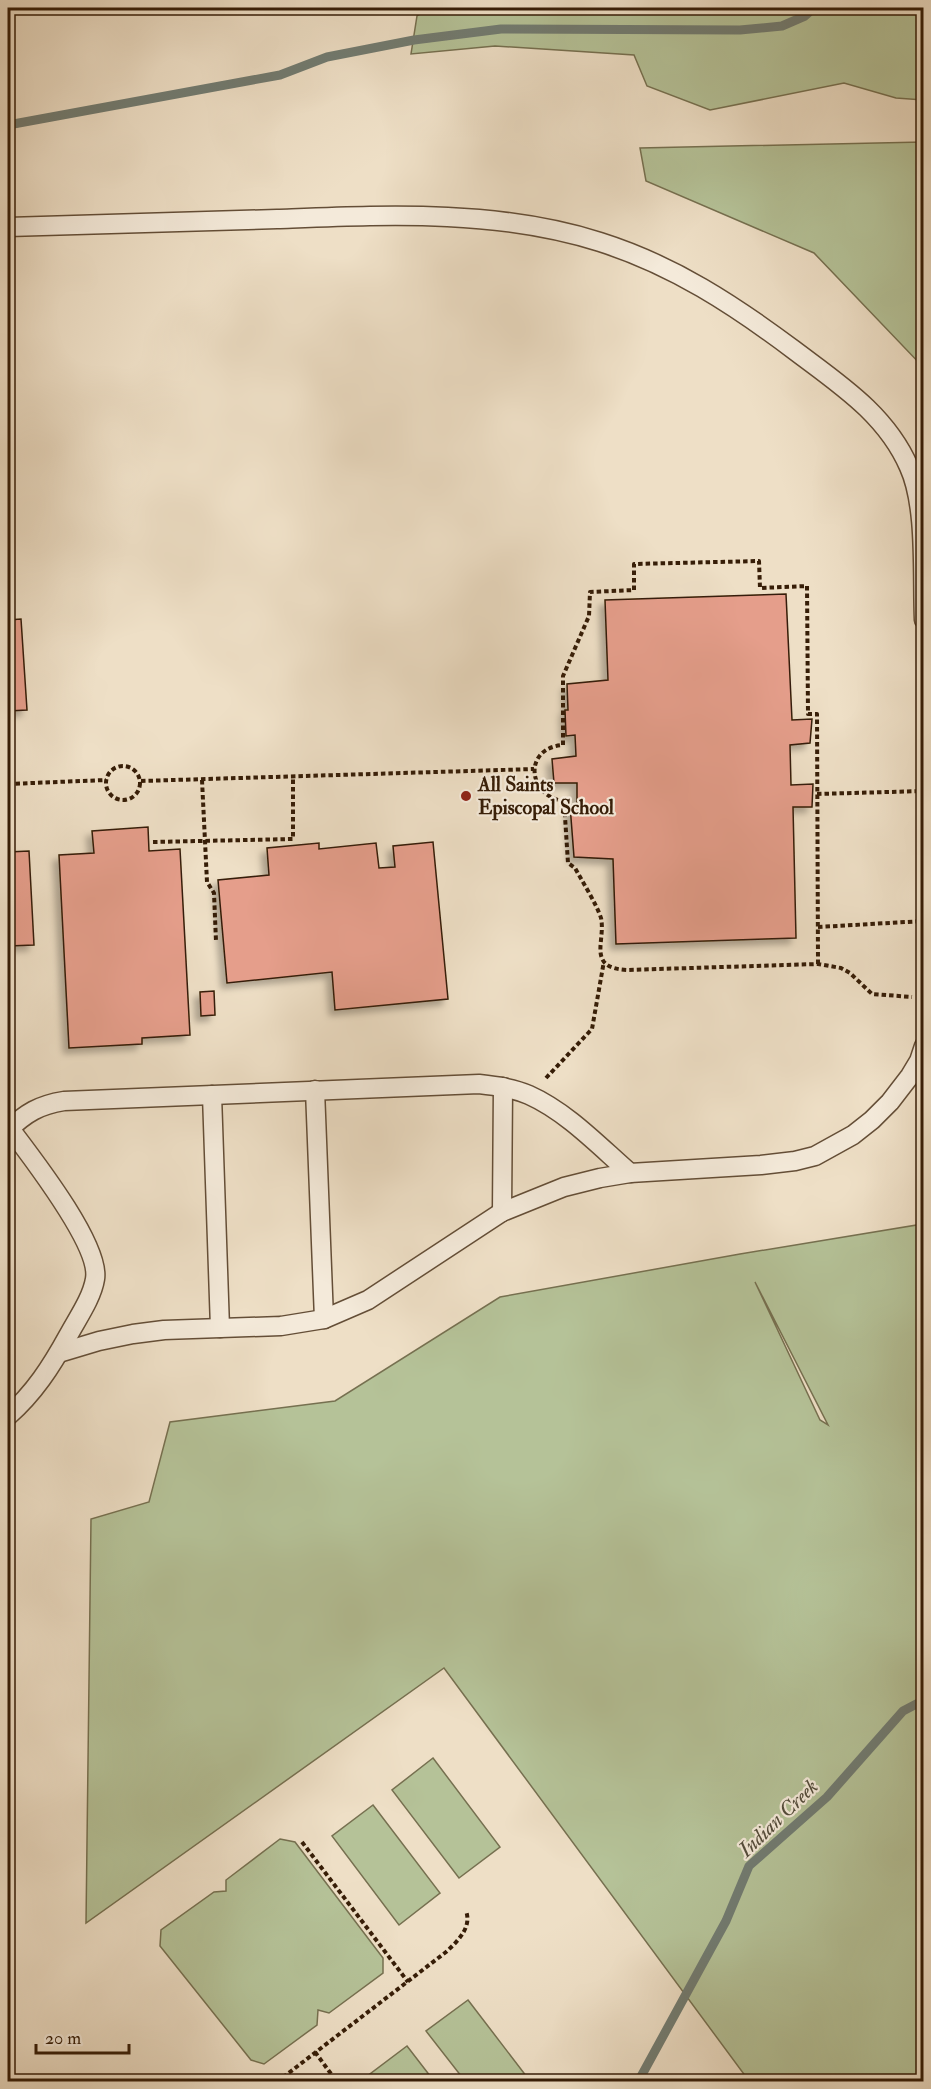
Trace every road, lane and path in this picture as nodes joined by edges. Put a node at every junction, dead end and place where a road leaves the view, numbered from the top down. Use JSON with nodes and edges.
{"nodes":[{"id":1,"x":25,"y":8,"type":"edge"},
{"id":2,"x":8,"y":15,"type":"edge"},
{"id":3,"x":8,"y":228,"type":"edge"},
{"id":4,"x":924,"y":620,"type":"edge"},
{"id":5,"x":534,"y":769,"type":"junction"},
{"id":6,"x":293,"y":777,"type":"junction"},
{"id":7,"x":106,"y":780,"type":"junction"},
{"id":8,"x":202,"y":780,"type":"junction"},
{"id":9,"x":141,"y":781,"type":"junction"},
{"id":10,"x":8,"y":784,"type":"edge"},
{"id":11,"x":924,"y":791,"type":"edge"},
{"id":12,"x":818,"y":794,"type":"junction"},
{"id":13,"x":206,"y":841,"type":"junction"},
{"id":14,"x":153,"y":842,"type":"dead end"},
{"id":15,"x":924,"y":921,"type":"edge"},
{"id":16,"x":818,"y":927,"type":"junction"},
{"id":17,"x":216,"y":941,"type":"dead end"},
{"id":18,"x":604,"y":960,"type":"junction"},
{"id":19,"x":818,"y":964,"type":"junction"},
{"id":20,"x":912,"y":998,"type":"dead end"},
{"id":21,"x":924,"y":1047,"type":"edge"},
{"id":22,"x":503,"y":1087,"type":"junction"},
{"id":23,"x":315,"y":1090,"type":"junction"},
{"id":24,"x":212,"y":1095,"type":"junction"},
{"id":25,"x":530,"y":1095,"type":"junction"},
{"id":26,"x":8,"y":1128,"type":"edge"},
{"id":27,"x":630,"y":1173,"type":"junction"},
{"id":28,"x":502,"y":1212,"type":"junction"},
{"id":29,"x":324,"y":1319,"type":"junction"},
{"id":30,"x":220,"y":1328,"type":"junction"},
{"id":31,"x":59,"y":1353,"type":"junction"},
{"id":32,"x":8,"y":1416,"type":"edge"},
{"id":33,"x":302,"y":1842,"type":"dead end"},
{"id":34,"x":466,"y":1911,"type":"dead end"},
{"id":35,"x":408,"y":1982,"type":"junction"},
{"id":36,"x":315,"y":2052,"type":"junction"},
{"id":37,"x":277,"y":2082,"type":"edge"},
{"id":38,"x":337,"y":2082,"type":"edge"}],
"edges":[{"from":1,"to":2,"type":"path"},
{"from":3,"to":4,"type":"lane"},
{"from":5,"to":6,"type":"path"},
{"from":5,"to":12,"type":"path"},
{"from":5,"to":18,"type":"path"},
{"from":6,"to":8,"type":"path"},
{"from":6,"to":13,"type":"path"},
{"from":7,"to":9,"type":"path"},
{"from":7,"to":9,"type":"path"},
{"from":7,"to":10,"type":"path"},
{"from":8,"to":9,"type":"path"},
{"from":8,"to":13,"type":"path"},
{"from":11,"to":12,"type":"path"},
{"from":12,"to":16,"type":"path"},
{"from":13,"to":14,"type":"path"},
{"from":13,"to":17,"type":"path"},
{"from":15,"to":16,"type":"path"},
{"from":16,"to":19,"type":"path"},
{"from":18,"to":19,"type":"path"},
{"from":18,"to":25,"type":"path"},
{"from":19,"to":20,"type":"path"},
{"from":21,"to":27,"type":"lane"},
{"from":22,"to":23,"type":"lane"},
{"from":22,"to":25,"type":"lane"},
{"from":22,"to":28,"type":"lane"},
{"from":23,"to":24,"type":"lane"},
{"from":23,"to":29,"type":"lane"},
{"from":24,"to":26,"type":"lane"},
{"from":24,"to":30,"type":"lane"},
{"from":25,"to":27,"type":"lane"},
{"from":26,"to":31,"type":"lane"},
{"from":27,"to":28,"type":"lane"},
{"from":28,"to":29,"type":"lane"},
{"from":29,"to":30,"type":"lane"},
{"from":30,"to":31,"type":"lane"},
{"from":31,"to":32,"type":"lane"},
{"from":33,"to":35,"type":"path"},
{"from":34,"to":35,"type":"path"},
{"from":35,"to":36,"type":"path"},
{"from":36,"to":37,"type":"path"},
{"from":36,"to":38,"type":"path"}]}
